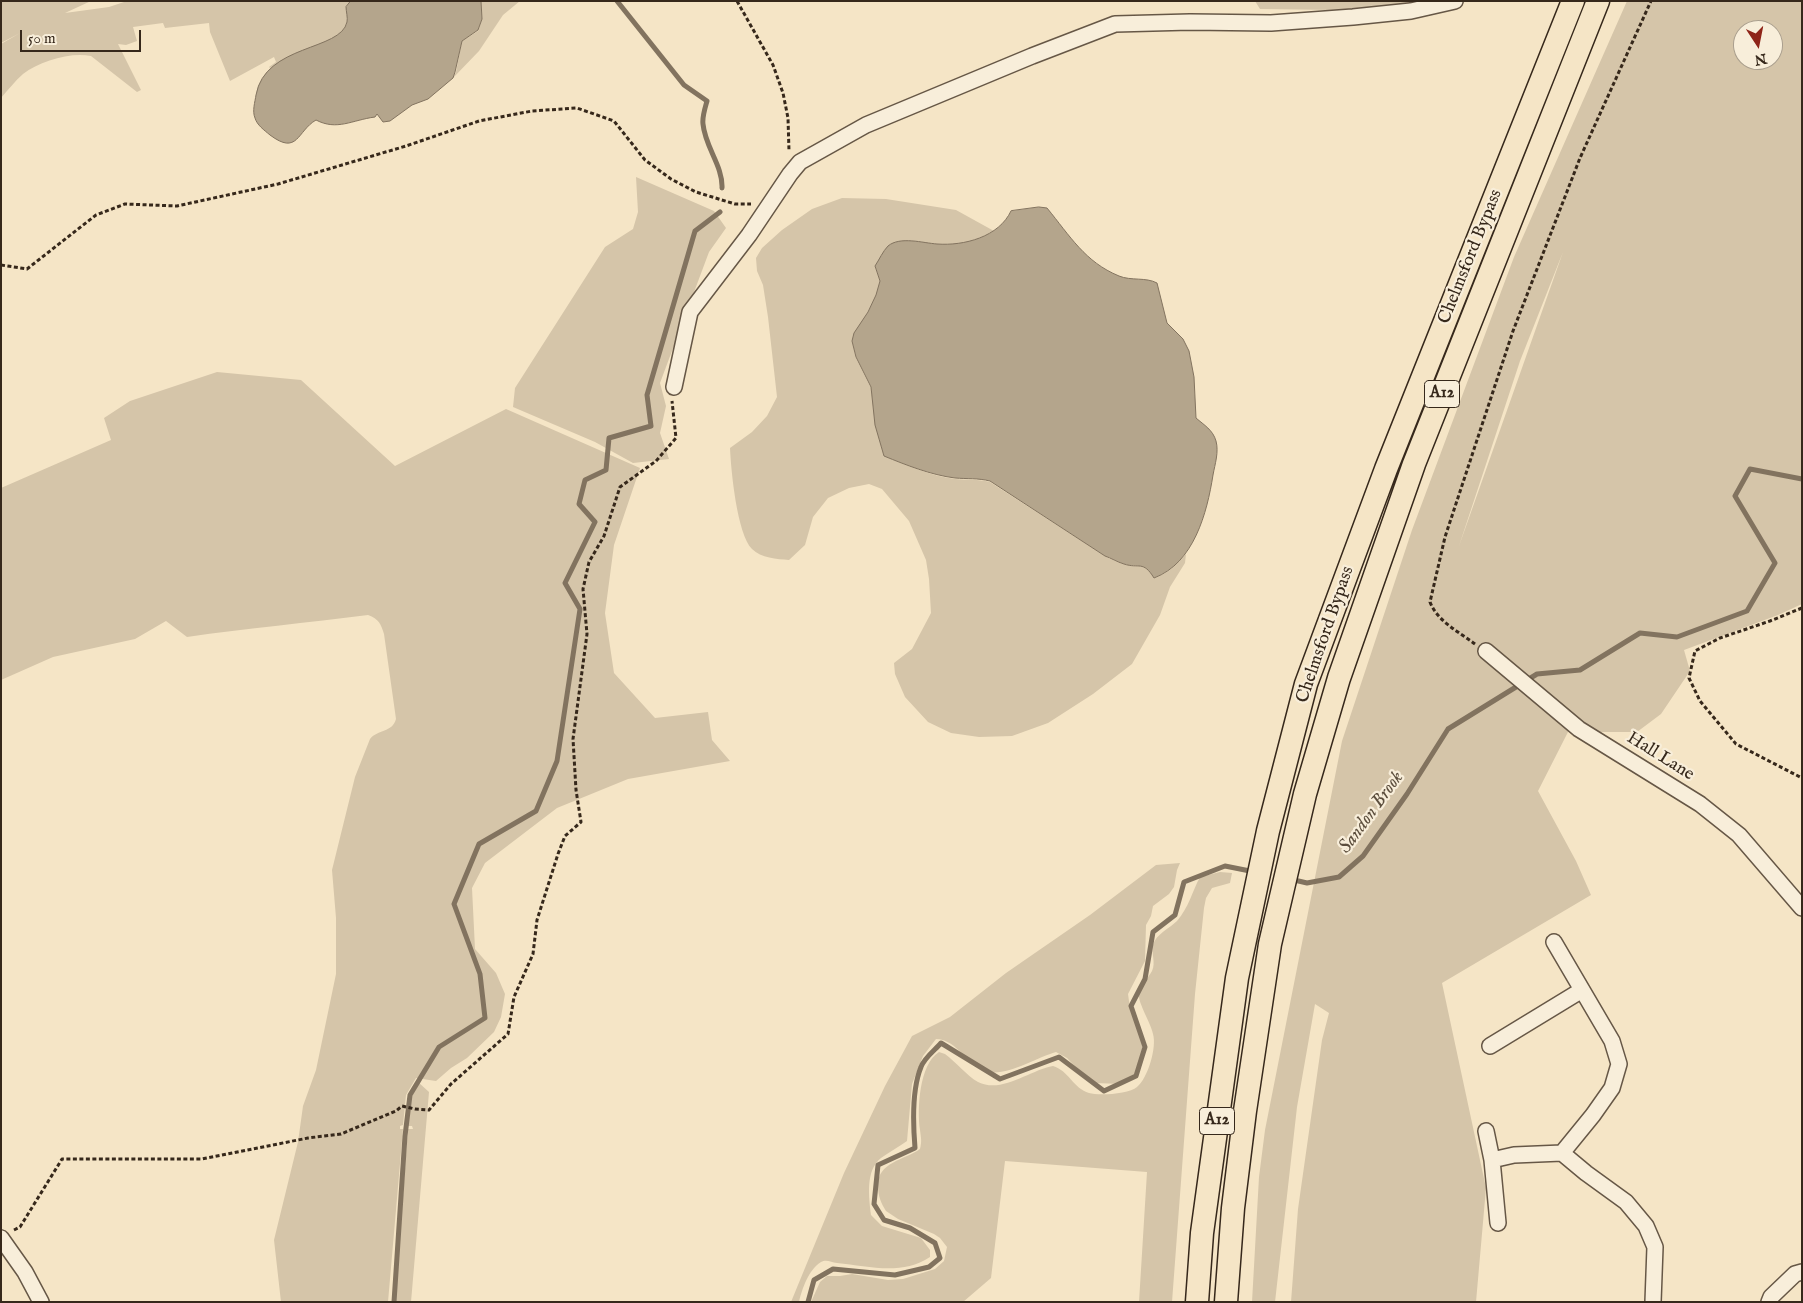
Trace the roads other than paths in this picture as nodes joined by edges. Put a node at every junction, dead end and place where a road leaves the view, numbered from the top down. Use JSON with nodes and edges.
{"nodes":[{"id":1,"x":1455,"y":1,"type":"edge"},
{"id":2,"x":1573,"y":1,"type":"edge"},
{"id":3,"x":1598,"y":1,"type":"edge"},
{"id":4,"x":674,"y":387,"type":"road end"},
{"id":5,"x":1486,"y":651,"type":"road end"},
{"id":6,"x":1802,"y":908,"type":"edge"},
{"id":7,"x":1554,"y":942,"type":"dead end"},
{"id":8,"x":1582,"y":990,"type":"junction"},
{"id":9,"x":1490,"y":1046,"type":"dead end"},
{"id":10,"x":1486,"y":1131,"type":"dead end"},
{"id":11,"x":1562,"y":1153,"type":"junction"},
{"id":12,"x":1492,"y":1160,"type":"junction"},
{"id":13,"x":1498,"y":1223,"type":"dead end"},
{"id":14,"x":4,"y":1235,"type":"edge"},
{"id":15,"x":1802,"y":1272,"type":"edge"},
{"id":16,"x":41,"y":1302,"type":"edge"},
{"id":17,"x":1197,"y":1302,"type":"edge"},
{"id":18,"x":1226,"y":1302,"type":"edge"},
{"id":19,"x":1653,"y":1302,"type":"edge"},
{"id":20,"x":1769,"y":1302,"type":"edge"}],
"edges":[{"from":1,"to":4,"type":"street"},
{"from":2,"to":17,"type":"highway","name":"Chelmsford Bypass","number":"A12"},
{"from":3,"to":18,"type":"highway","name":"Chelmsford Bypass","number":"A12"},
{"from":5,"to":6,"type":"street","name":"Hall Lane"},
{"from":7,"to":8,"type":"street"},
{"from":8,"to":9,"type":"street"},
{"from":8,"to":11,"type":"street"},
{"from":10,"to":12,"type":"street"},
{"from":11,"to":12,"type":"street"},
{"from":11,"to":19,"type":"street"},
{"from":12,"to":13,"type":"street"},
{"from":14,"to":16,"type":"street"},
{"from":15,"to":20,"type":"street"}]}
